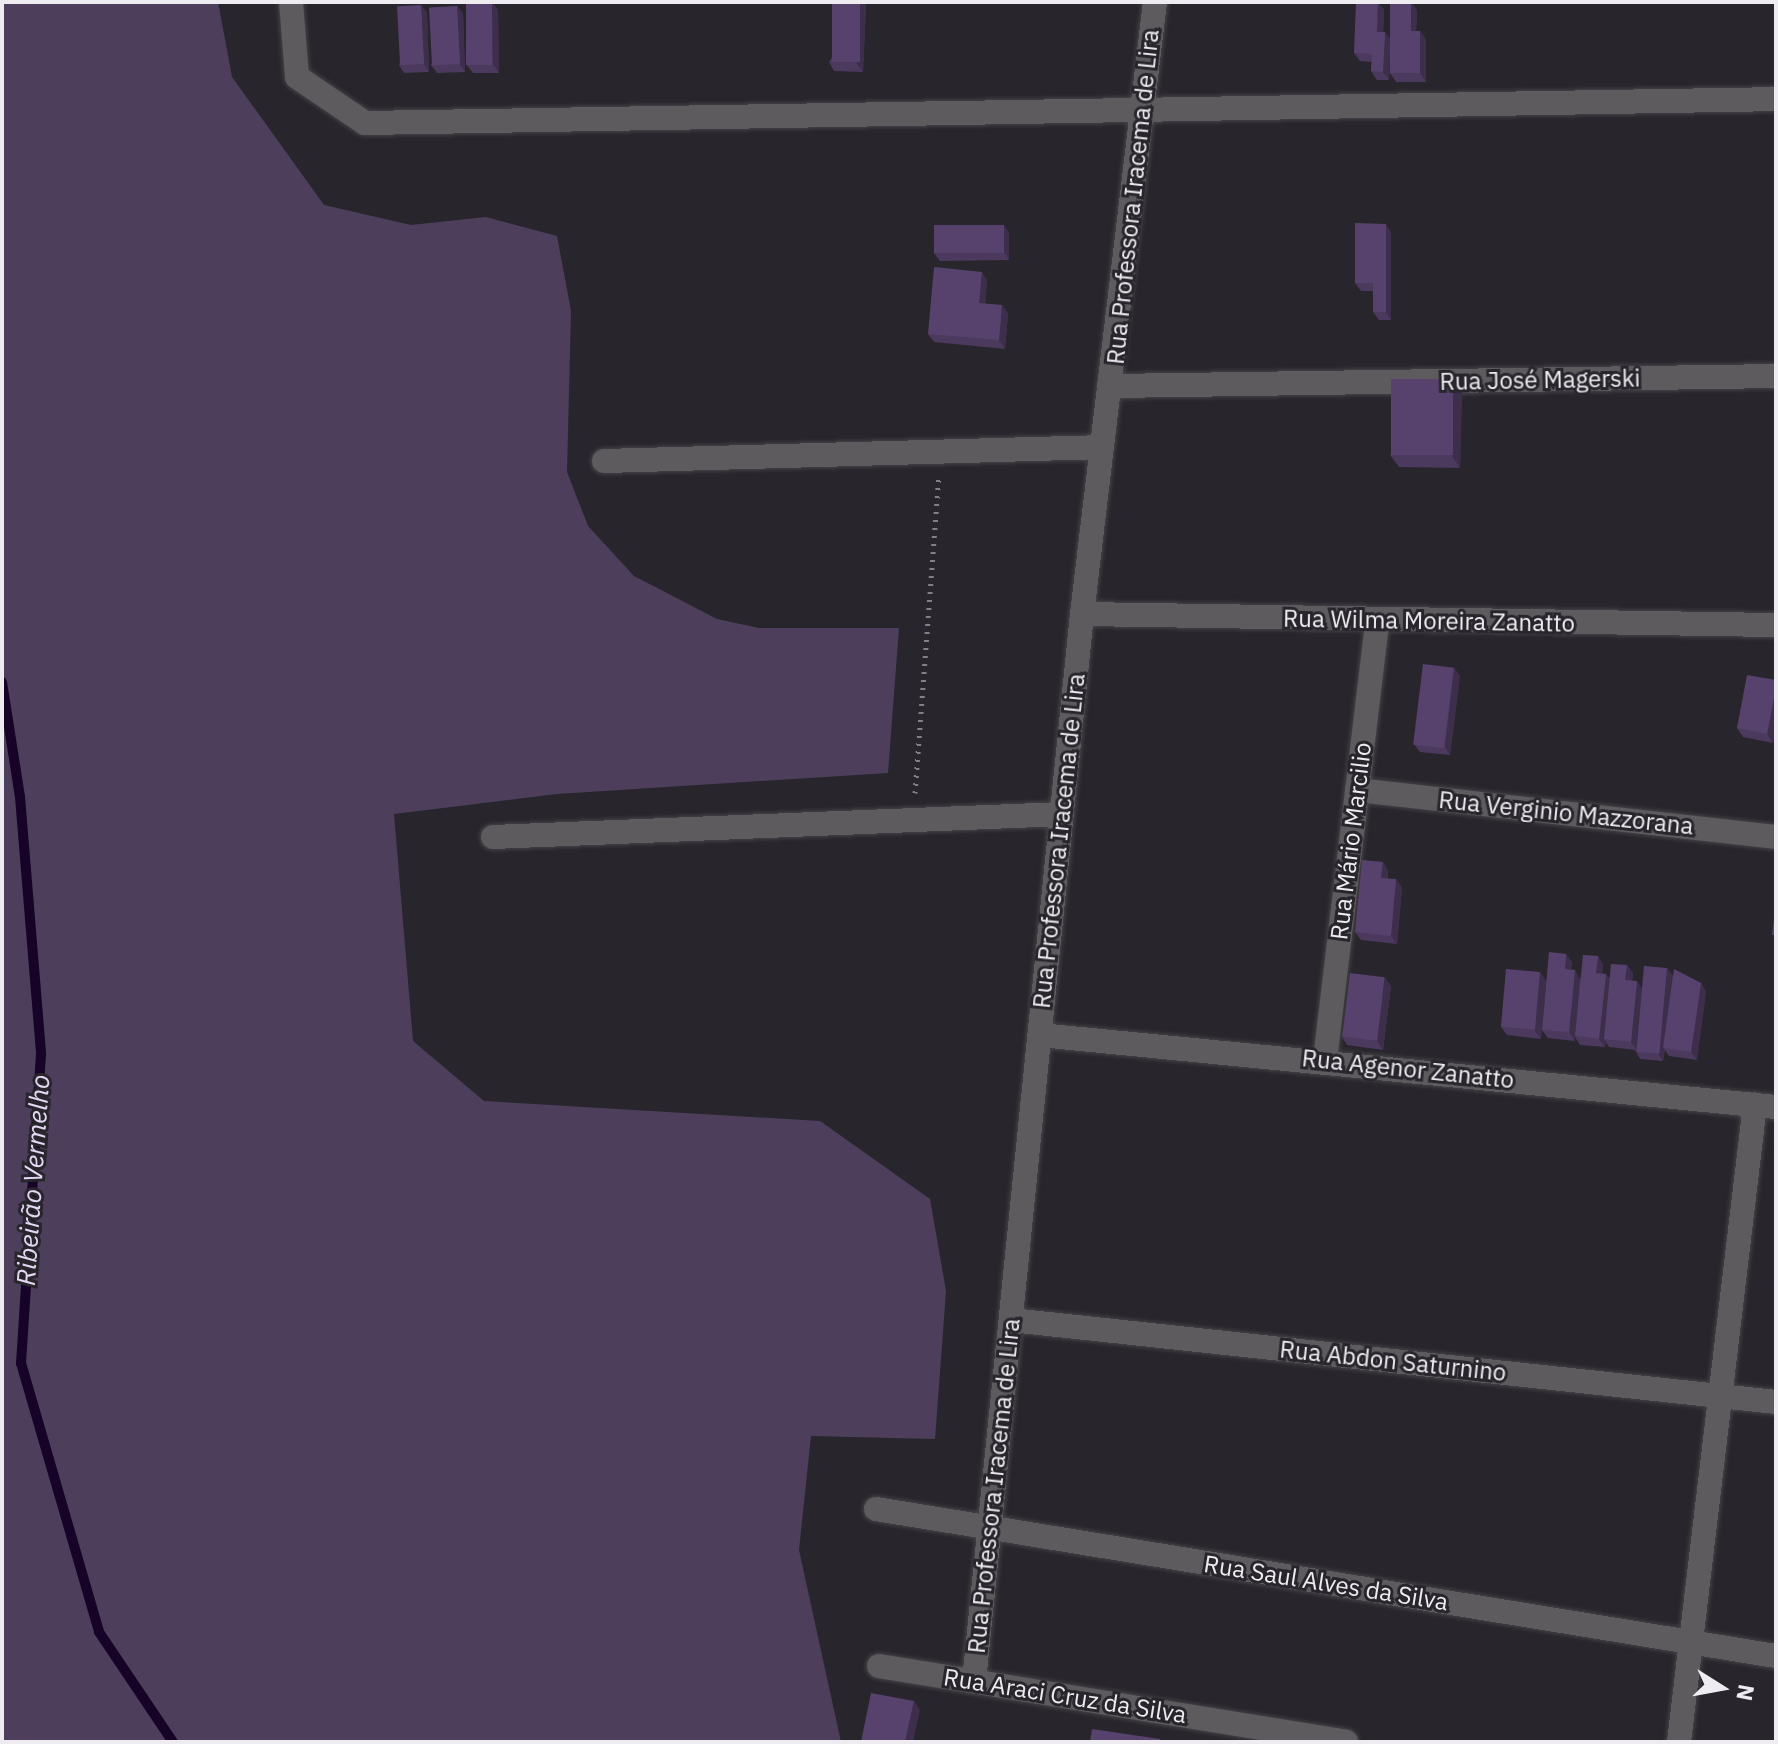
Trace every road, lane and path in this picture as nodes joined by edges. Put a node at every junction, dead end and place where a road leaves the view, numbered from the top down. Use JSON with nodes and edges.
{"nodes":[{"id":1,"x":291,"y":2,"type":"edge"},
{"id":2,"x":1155,"y":2,"type":"edge"},
{"id":3,"x":1776,"y":99,"type":"edge"},
{"id":4,"x":1142,"y":115,"type":"junction"},
{"id":5,"x":1776,"y":376,"type":"edge"},
{"id":6,"x":1112,"y":386,"type":"junction"},
{"id":7,"x":1102,"y":447,"type":"junction"},
{"id":8,"x":940,"y":455,"type":"junction"},
{"id":9,"x":604,"y":461,"type":"dead end"},
{"id":10,"x":1082,"y":614,"type":"junction"},
{"id":11,"x":1377,"y":622,"type":"junction"},
{"id":12,"x":1776,"y":625,"type":"edge"},
{"id":13,"x":1357,"y":790,"type":"junction"},
{"id":14,"x":1062,"y":814,"type":"junction"},
{"id":15,"x":912,"y":820,"type":"junction"},
{"id":16,"x":493,"y":837,"type":"dead end"},
{"id":17,"x":1776,"y":837,"type":"edge"},
{"id":18,"x":1040,"y":1035,"type":"junction"},
{"id":19,"x":1325,"y":1060,"type":"junction"},
{"id":20,"x":1766,"y":1106,"type":"edge"},
{"id":21,"x":1011,"y":1320,"type":"junction"},
{"id":22,"x":1720,"y":1396,"type":"junction"},
{"id":23,"x":1776,"y":1402,"type":"edge"},
{"id":24,"x":876,"y":1509,"type":"dead end"},
{"id":25,"x":990,"y":1528,"type":"junction"},
{"id":26,"x":1691,"y":1642,"type":"junction"},
{"id":27,"x":1776,"y":1656,"type":"edge"},
{"id":28,"x":879,"y":1666,"type":"dead end"},
{"id":29,"x":974,"y":1681,"type":"junction"},
{"id":30,"x":1346,"y":1742,"type":"edge"},
{"id":31,"x":1679,"y":1742,"type":"edge"}],
"edges":[{"from":1,"to":4,"type":"street"},
{"from":2,"to":4,"type":"street","name":"Rua Professora Iracema de Lira"},
{"from":3,"to":4,"type":"street"},
{"from":4,"to":6,"type":"street","name":"Rua Professora Iracema de Lira"},
{"from":5,"to":6,"type":"street","name":"Rua José Magerski"},
{"from":6,"to":7,"type":"street","name":"Rua Professora Iracema de Lira"},
{"from":7,"to":8,"type":"street"},
{"from":7,"to":10,"type":"street","name":"Rua Professora Iracema de Lira"},
{"from":8,"to":9,"type":"street"},
{"from":8,"to":15,"type":"path"},
{"from":10,"to":11,"type":"street","name":"Rua Wilma Moreira Zanatto"},
{"from":10,"to":14,"type":"street","name":"Rua Professora Iracema de Lira"},
{"from":11,"to":12,"type":"street","name":"Rua Wilma Moreira Zanatto"},
{"from":11,"to":13,"type":"street","name":"Rua Mário Marcilio"},
{"from":13,"to":17,"type":"street","name":"Rua Verginio Mazzorana"},
{"from":13,"to":19,"type":"street","name":"Rua Mário Marcilio"},
{"from":14,"to":15,"type":"street"},
{"from":14,"to":18,"type":"street","name":"Rua Professora Iracema de Lira"},
{"from":15,"to":16,"type":"street"},
{"from":18,"to":19,"type":"street","name":"Rua Agenor Zanatto"},
{"from":18,"to":21,"type":"street","name":"Rua Professora Iracema de Lira"},
{"from":19,"to":20,"type":"street","name":"Rua Agenor Zanatto"},
{"from":20,"to":22,"type":"street"},
{"from":21,"to":22,"type":"street","name":"Rua Abdon Saturnino"},
{"from":21,"to":25,"type":"street","name":"Rua Professora Iracema de Lira"},
{"from":22,"to":23,"type":"street","name":"Rua Abdon Saturnino"},
{"from":22,"to":26,"type":"street"},
{"from":24,"to":25,"type":"street","name":"Rua Saul Alves da Silva"},
{"from":25,"to":26,"type":"street","name":"Rua Saul Alves da Silva"},
{"from":25,"to":29,"type":"street","name":"Rua Professora Iracema de Lira"},
{"from":26,"to":27,"type":"street","name":"Rua Saul Alves da Silva"},
{"from":26,"to":31,"type":"street"},
{"from":28,"to":29,"type":"street","name":"Rua Araci Cruz da Silva"},
{"from":29,"to":30,"type":"street","name":"Rua Araci Cruz da Silva"}]}
